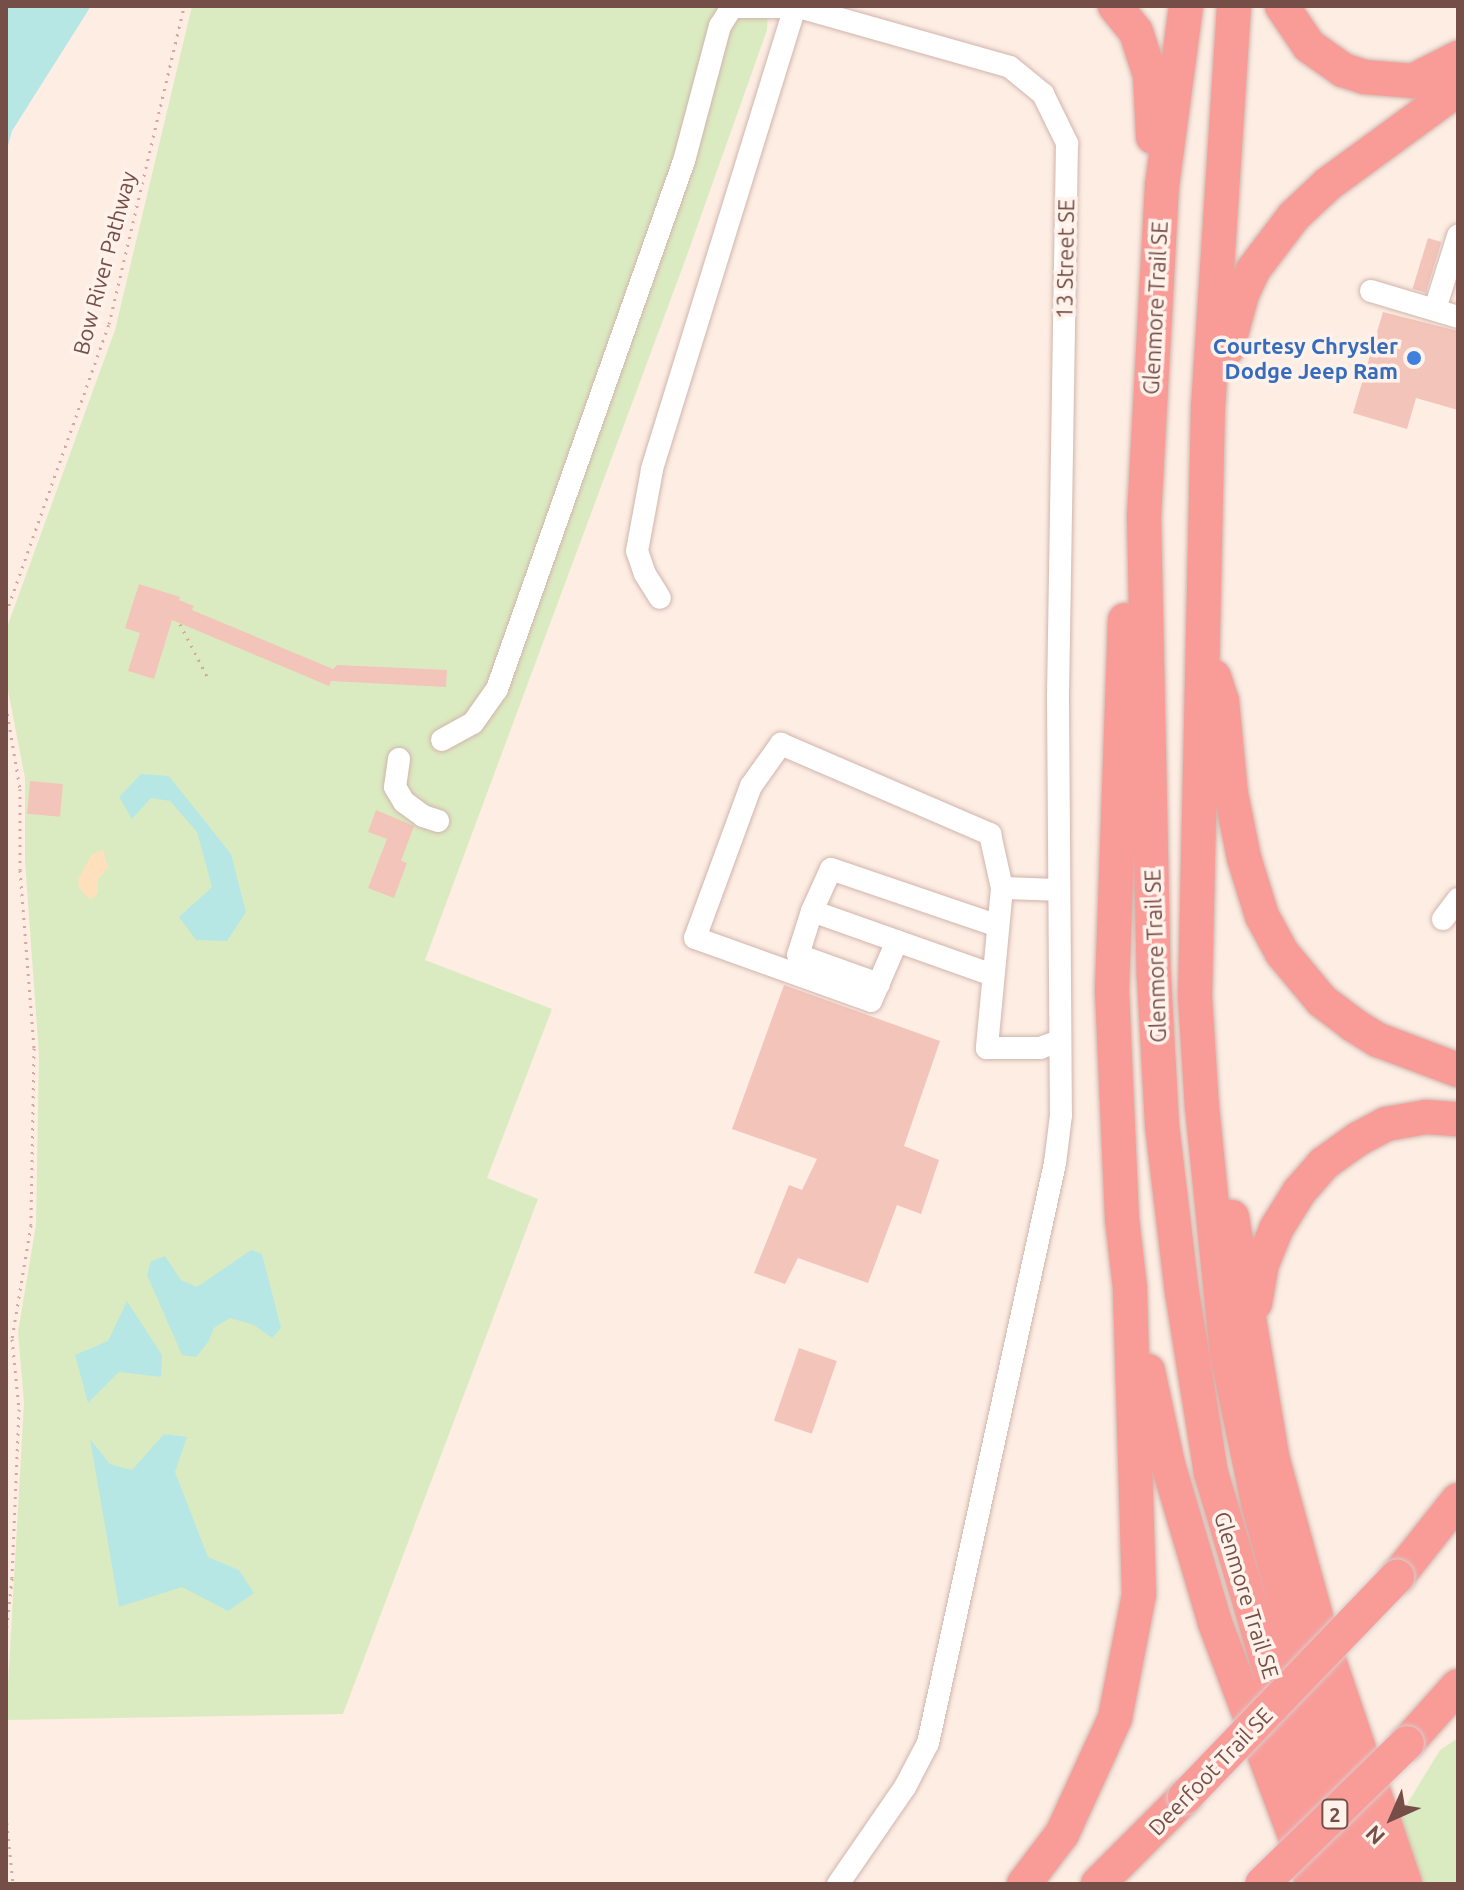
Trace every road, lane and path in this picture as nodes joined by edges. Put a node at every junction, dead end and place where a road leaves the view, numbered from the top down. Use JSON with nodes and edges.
{"nodes":[{"id":1,"x":184,"y":6,"type":"edge"},
{"id":2,"x":795,"y":6,"type":"edge"},
{"id":3,"x":1115,"y":6,"type":"edge"},
{"id":4,"x":1186,"y":6,"type":"edge"},
{"id":5,"x":1234,"y":6,"type":"edge"},
{"id":6,"x":1282,"y":6,"type":"edge"},
{"id":7,"x":731,"y":7,"type":"edge"},
{"id":8,"x":1458,"y":58,"type":"edge"},
{"id":9,"x":1458,"y":89,"type":"edge"},
{"id":10,"x":1162,"y":185,"type":"junction"},
{"id":11,"x":1458,"y":236,"type":"edge"},
{"id":12,"x":1371,"y":291,"type":"dead end"},
{"id":13,"x":1435,"y":309,"type":"junction"},
{"id":14,"x":1458,"y":317,"type":"edge"},
{"id":15,"x":1208,"y":406,"type":"junction"},
{"id":16,"x":1144,"y":516,"type":"junction"},
{"id":17,"x":660,"y":598,"type":"dead end"},
{"id":18,"x":6,"y":613,"type":"edge"},
{"id":19,"x":180,"y":624,"type":"dead end"},
{"id":20,"x":1203,"y":645,"type":"junction"},
{"id":21,"x":208,"y":678,"type":"dead end"},
{"id":22,"x":6,"y":706,"type":"edge"},
{"id":23,"x":442,"y":740,"type":"dead end"},
{"id":24,"x":399,"y":759,"type":"dead end"},
{"id":25,"x":438,"y":821,"type":"dead end"},
{"id":26,"x":1002,"y":888,"type":"junction"},
{"id":27,"x":1059,"y":890,"type":"junction"},
{"id":28,"x":1458,"y":899,"type":"edge"},
{"id":29,"x":812,"y":911,"type":"junction"},
{"id":30,"x":1443,"y":919,"type":"dead end"},
{"id":31,"x":998,"y":926,"type":"junction"},
{"id":32,"x":897,"y":941,"type":"junction"},
{"id":33,"x":993,"y":975,"type":"junction"},
{"id":34,"x":879,"y":984,"type":"junction"},
{"id":35,"x":1195,"y":997,"type":"junction"},
{"id":36,"x":1059,"y":1041,"type":"junction"},
{"id":37,"x":1458,"y":1070,"type":"edge"},
{"id":38,"x":1458,"y":1119,"type":"edge"},
{"id":39,"x":1130,"y":1288,"type":"junction"},
{"id":40,"x":1250,"y":1327,"type":"junction"},
{"id":41,"x":1458,"y":1500,"type":"edge"},
{"id":42,"x":1458,"y":1525,"type":"edge"},
{"id":43,"x":1397,"y":1577,"type":"junction"},
{"id":44,"x":6,"y":1634,"type":"edge"},
{"id":45,"x":1458,"y":1686,"type":"edge"},
{"id":46,"x":1456,"y":1723,"type":"edge"},
{"id":47,"x":1411,"y":1751,"type":"junction"},
{"id":48,"x":6,"y":1815,"type":"edge"},
{"id":49,"x":13,"y":1884,"type":"edge"},
{"id":50,"x":838,"y":1884,"type":"edge"},
{"id":51,"x":1024,"y":1884,"type":"edge"},
{"id":52,"x":1098,"y":1884,"type":"edge"},
{"id":53,"x":1262,"y":1884,"type":"edge"},
{"id":54,"x":1293,"y":1884,"type":"edge"},
{"id":55,"x":1313,"y":1884,"type":"edge"},
{"id":56,"x":1341,"y":1884,"type":"edge"},
{"id":57,"x":1377,"y":1884,"type":"edge"},
{"id":58,"x":1405,"y":1884,"type":"edge"}],
"edges":[{"from":1,"to":18,"type":"path","name":"Bow River Pathway"},
{"from":2,"to":7,"type":"lane","name":"13 Street SE"},
{"from":2,"to":17,"type":"lane"},
{"from":2,"to":27,"type":"lane","name":"13 Street SE"},
{"from":3,"to":10,"type":"highway"},
{"from":4,"to":10,"type":"highway","name":"Glenmore Trail SE"},
{"from":5,"to":15,"type":"highway","name":"Glenmore Trail SE"},
{"from":6,"to":8,"type":"highway"},
{"from":7,"to":23,"type":"lane"},
{"from":9,"to":15,"type":"highway"},
{"from":10,"to":16,"type":"highway","name":"Glenmore Trail SE"},
{"from":11,"to":13,"type":"lane"},
{"from":12,"to":13,"type":"lane"},
{"from":13,"to":14,"type":"lane"},
{"from":15,"to":20,"type":"highway","name":"Glenmore Trail SE"},
{"from":16,"to":39,"type":"highway"},
{"from":16,"to":56,"type":"highway","name":"Glenmore Trail SE"},
{"from":19,"to":21,"type":"path"},
{"from":20,"to":35,"type":"highway","name":"Glenmore Trail SE"},
{"from":20,"to":37,"type":"highway"},
{"from":22,"to":44,"type":"path"},
{"from":24,"to":25,"type":"lane"},
{"from":26,"to":27,"type":"lane"},
{"from":26,"to":31,"type":"lane"},
{"from":26,"to":34,"type":"lane"},
{"from":27,"to":36,"type":"lane","name":"13 Street SE"},
{"from":28,"to":30,"type":"lane"},
{"from":29,"to":31,"type":"lane"},
{"from":29,"to":32,"type":"lane"},
{"from":29,"to":34,"type":"lane"},
{"from":31,"to":33,"type":"lane"},
{"from":32,"to":33,"type":"lane"},
{"from":32,"to":34,"type":"lane"},
{"from":33,"to":36,"type":"lane"},
{"from":35,"to":40,"type":"highway"},
{"from":35,"to":57,"type":"highway","name":"Glenmore Trail SE"},
{"from":36,"to":50,"type":"lane","name":"13 Street SE"},
{"from":38,"to":40,"type":"highway"},
{"from":39,"to":51,"type":"highway"},
{"from":39,"to":55,"type":"highway"},
{"from":40,"to":58,"type":"highway"},
{"from":41,"to":43,"type":"highway"},
{"from":42,"to":43,"type":"highway","name":"Deerfoot Trail SE"},
{"from":43,"to":52,"type":"highway","name":"Deerfoot Trail SE","bridge":true},
{"from":45,"to":47,"type":"highway","number":"2"},
{"from":46,"to":47,"type":"highway"},
{"from":47,"to":53,"type":"highway","number":"2","bridge":true},
{"from":47,"to":54,"type":"highway"},
{"from":48,"to":49,"type":"path"}]}
